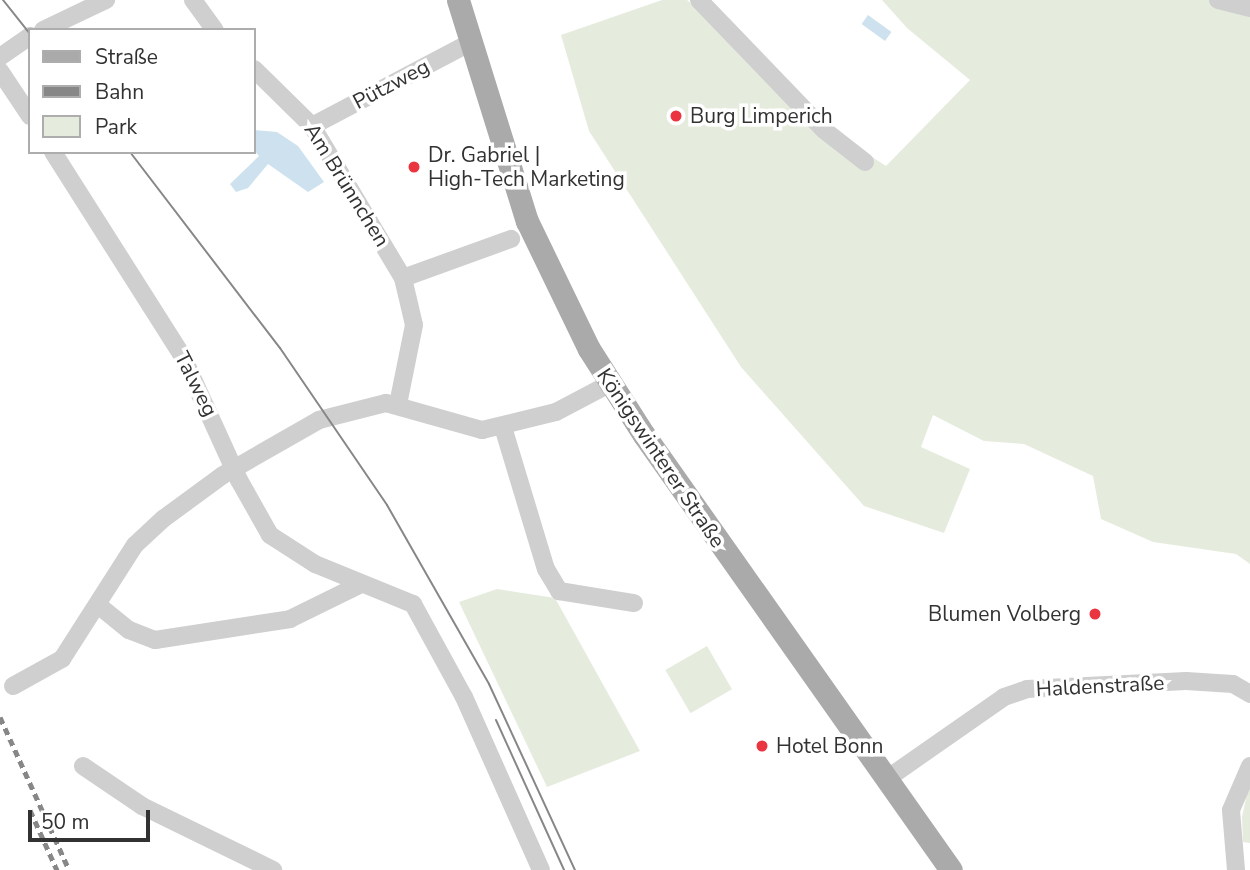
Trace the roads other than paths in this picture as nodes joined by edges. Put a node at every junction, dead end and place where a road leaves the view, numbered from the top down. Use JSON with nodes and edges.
{"nodes":[{"id":1,"x":106,"y":0,"type":"edge"},
{"id":2,"x":457,"y":0,"type":"edge"},
{"id":3,"x":699,"y":0,"type":"edge"},
{"id":4,"x":1218,"y":0,"type":"edge"},
{"id":5,"x":196,"y":1,"type":"edge"},
{"id":6,"x":1250,"y":8,"type":"edge"},
{"id":7,"x":47,"y":28,"type":"edge"},
{"id":8,"x":214,"y":28,"type":"edge"},
{"id":9,"x":28,"y":37,"type":"edge"},
{"id":10,"x":471,"y":42,"type":"junction"},
{"id":11,"x":0,"y":57,"type":"edge"},
{"id":12,"x":0,"y":71,"type":"edge"},
{"id":13,"x":256,"y":71,"type":"edge"},
{"id":14,"x":28,"y":113,"type":"edge"},
{"id":15,"x":312,"y":126,"type":"junction"},
{"id":16,"x":54,"y":154,"type":"edge"},
{"id":17,"x":865,"y":162,"type":"dead end"},
{"id":18,"x":511,"y":239,"type":"dead end"},
{"id":19,"x":403,"y":278,"type":"junction"},
{"id":20,"x":610,"y":384,"type":"junction"},
{"id":21,"x":398,"y":404,"type":"junction"},
{"id":22,"x":503,"y":427,"type":"junction"},
{"id":23,"x":236,"y":467,"type":"junction"},
{"id":24,"x":360,"y":584,"type":"junction"},
{"id":25,"x":634,"y":603,"type":"dead end"},
{"id":26,"x":98,"y":605,"type":"junction"},
{"id":27,"x":13,"y":687,"type":"dead end"},
{"id":28,"x":1250,"y":694,"type":"edge"},
{"id":29,"x":83,"y":766,"type":"dead end"},
{"id":30,"x":1250,"y":766,"type":"edge"},
{"id":31,"x":888,"y":778,"type":"junction"},
{"id":32,"x":273,"y":870,"type":"edge"},
{"id":33,"x":541,"y":870,"type":"edge"},
{"id":34,"x":951,"y":870,"type":"edge"},
{"id":35,"x":1236,"y":870,"type":"edge"}],
"edges":[{"from":1,"to":7,"type":"street"},
{"from":2,"to":10,"type":"main road","name":"Königswinterer Straße"},
{"from":3,"to":17,"type":"street"},
{"from":4,"to":6,"type":"street"},
{"from":5,"to":8,"type":"street"},
{"from":9,"to":11,"type":"street"},
{"from":10,"to":15,"type":"street","name":"Pützweg"},
{"from":10,"to":20,"type":"main road","name":"Königswinterer Straße"},
{"from":12,"to":14,"type":"street"},
{"from":13,"to":15,"type":"street","name":"Am Brünnchen"},
{"from":15,"to":19,"type":"street","name":"Am Brünnchen"},
{"from":16,"to":23,"type":"street","name":"Talweg"},
{"from":18,"to":19,"type":"street"},
{"from":19,"to":21,"type":"street","name":"Am Brünnchen"},
{"from":20,"to":22,"type":"street"},
{"from":20,"to":31,"type":"main road","name":"Königswinterer Straße"},
{"from":21,"to":22,"type":"street"},
{"from":21,"to":23,"type":"street"},
{"from":22,"to":25,"type":"street"},
{"from":23,"to":24,"type":"street","name":"Talweg"},
{"from":23,"to":26,"type":"street"},
{"from":24,"to":26,"type":"street"},
{"from":24,"to":33,"type":"street","name":"Talweg"},
{"from":26,"to":27,"type":"street"},
{"from":28,"to":31,"type":"street","name":"Haldenstraße"},
{"from":29,"to":32,"type":"street"},
{"from":30,"to":35,"type":"street"},
{"from":31,"to":34,"type":"main road","name":"Königswinterer Straße"}]}
